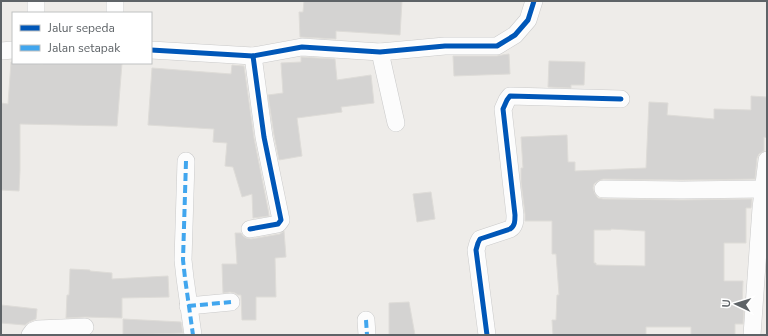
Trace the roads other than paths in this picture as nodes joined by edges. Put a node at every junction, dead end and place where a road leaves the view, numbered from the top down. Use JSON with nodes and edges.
{"nodes":[{"id":1,"x":36,"y":1,"type":"edge"},
{"id":2,"x":115,"y":1,"type":"edge"},
{"id":3,"x":534,"y":1,"type":"edge"},
{"id":4,"x":36,"y":12,"type":"edge"},
{"id":5,"x":115,"y":12,"type":"edge"},
{"id":6,"x":12,"y":50,"type":"edge"},
{"id":7,"x":152,"y":50,"type":"edge"},
{"id":8,"x":1,"y":51,"type":"edge"},
{"id":9,"x":380,"y":52,"type":"junction"},
{"id":10,"x":253,"y":56,"type":"junction"},
{"id":11,"x":621,"y":99,"type":"dead end"},
{"id":12,"x":396,"y":122,"type":"dead end"},
{"id":13,"x":767,"y":160,"type":"edge"},
{"id":14,"x":186,"y":161,"type":"dead end"},
{"id":15,"x":603,"y":189,"type":"dead end"},
{"id":16,"x":763,"y":189,"type":"junction"},
{"id":17,"x":764,"y":209,"type":"edge"},
{"id":18,"x":250,"y":229,"type":"dead end"},
{"id":19,"x":231,"y":302,"type":"dead end"},
{"id":20,"x":188,"y":306,"type":"junction"},
{"id":21,"x":85,"y":327,"type":"dead end"},
{"id":22,"x":30,"y":335,"type":"edge"},
{"id":23,"x":193,"y":335,"type":"edge"},
{"id":24,"x":487,"y":335,"type":"edge"},
{"id":25,"x":752,"y":335,"type":"edge"}],
"edges":[{"from":1,"to":4,"type":"street"},
{"from":2,"to":5,"type":"street"},
{"from":3,"to":9,"type":"street"},
{"from":6,"to":8,"type":"street"},
{"from":7,"to":10,"type":"street"},
{"from":9,"to":10,"type":"street"},
{"from":9,"to":12,"type":"street"},
{"from":10,"to":18,"type":"street"},
{"from":11,"to":24,"type":"street"},
{"from":13,"to":16,"type":"street"},
{"from":14,"to":20,"type":"street"},
{"from":15,"to":16,"type":"street"},
{"from":16,"to":17,"type":"street"},
{"from":17,"to":25,"type":"street"},
{"from":19,"to":20,"type":"street"},
{"from":20,"to":23,"type":"street"},
{"from":21,"to":22,"type":"street"}]}
